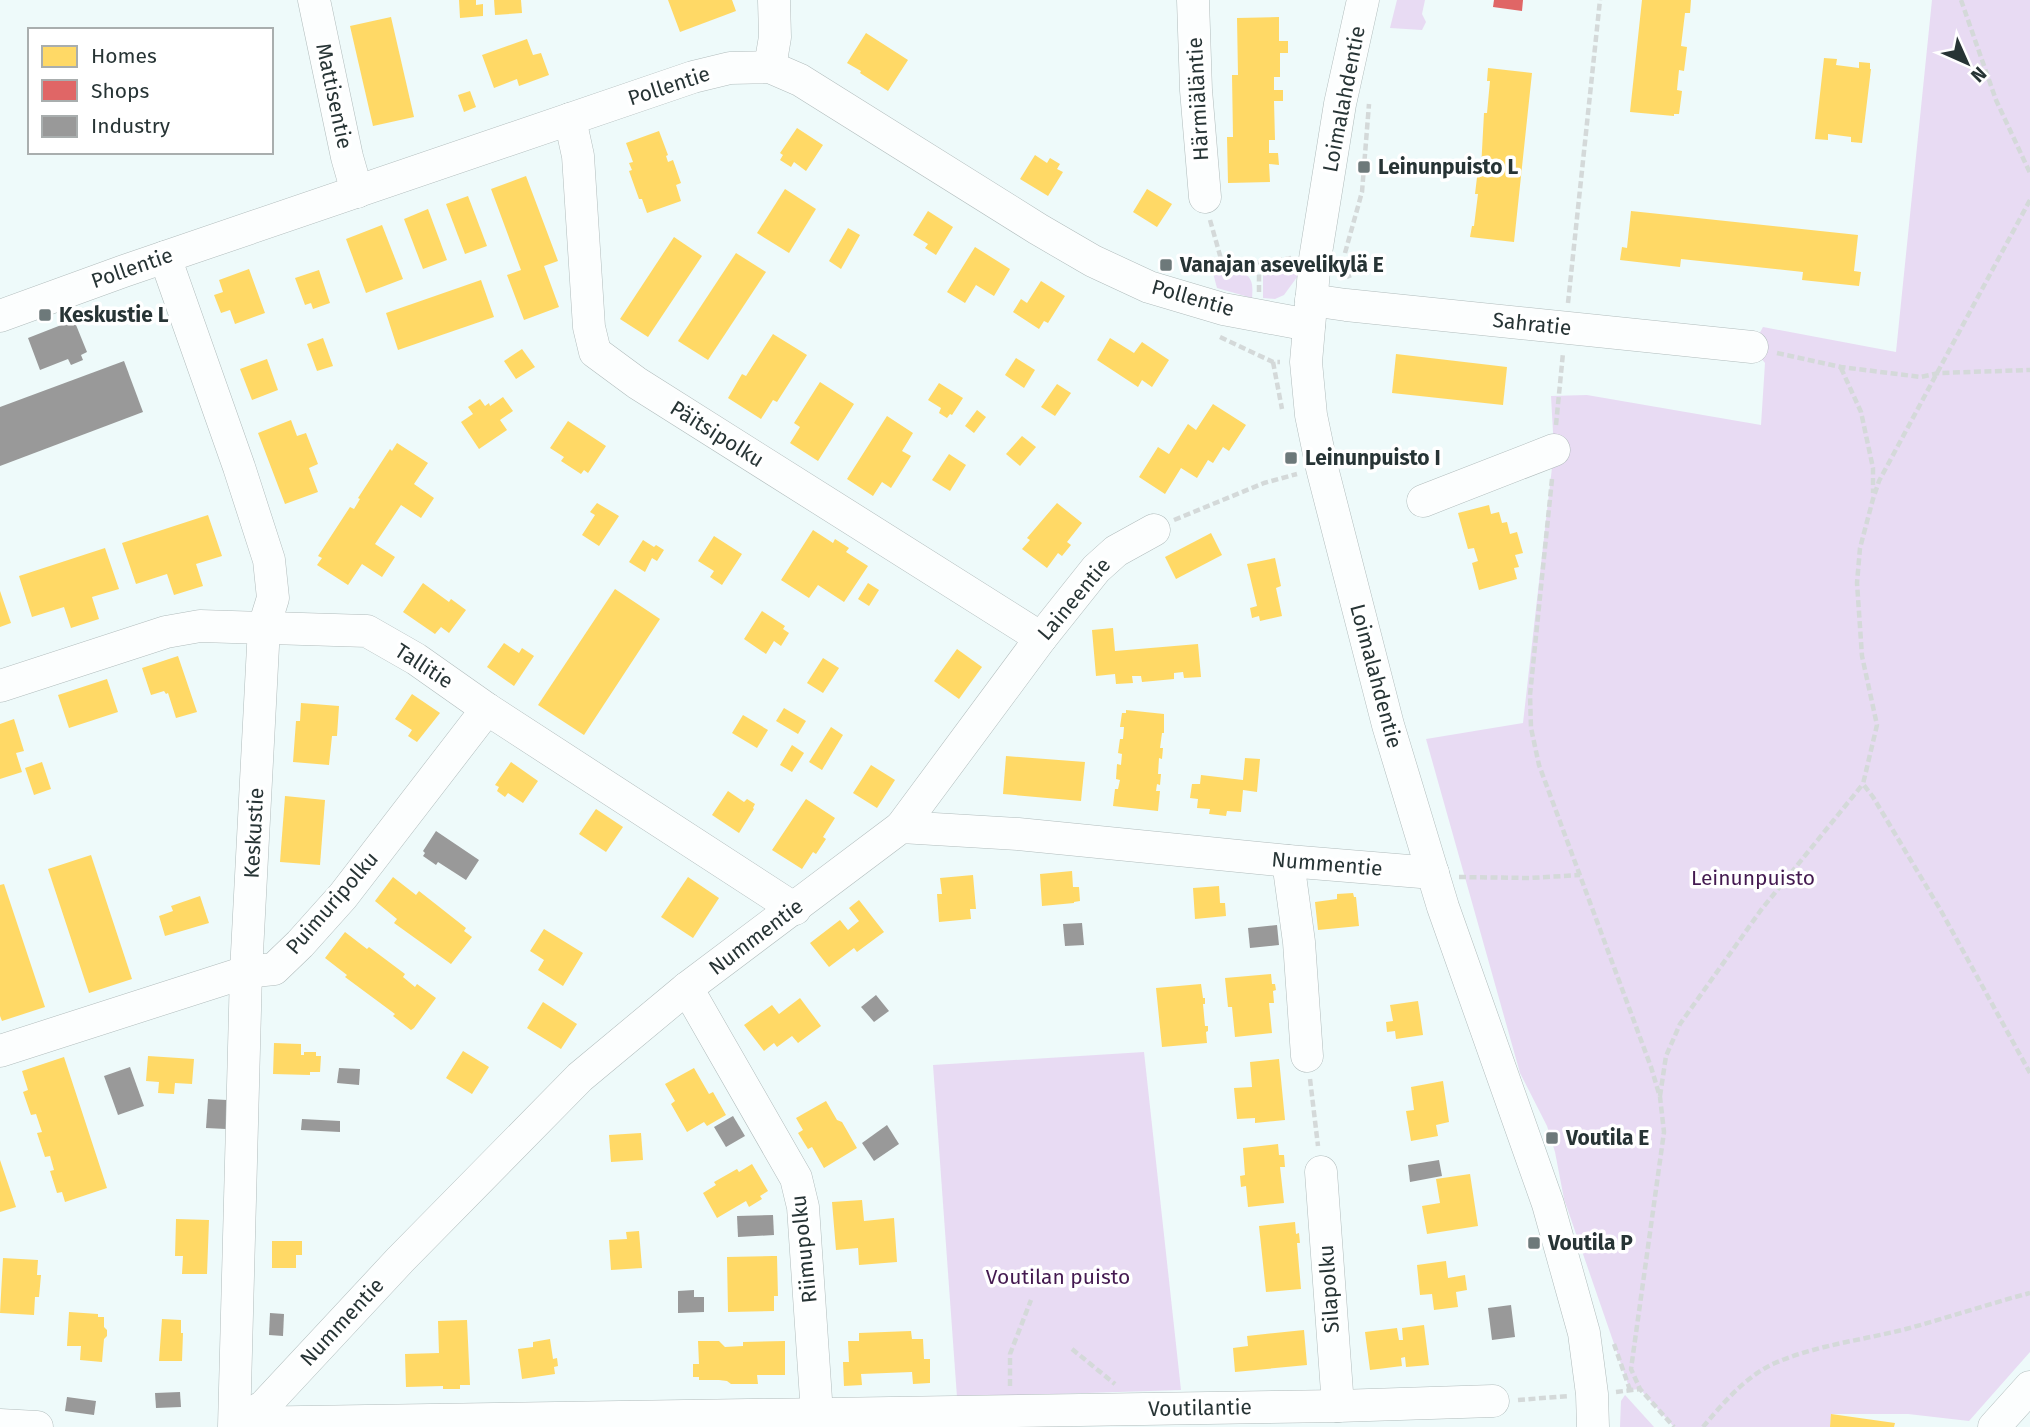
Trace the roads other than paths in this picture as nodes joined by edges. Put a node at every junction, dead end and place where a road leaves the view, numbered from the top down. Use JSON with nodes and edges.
{"nodes":[{"id":1,"x":314,"y":0,"type":"edge"},
{"id":2,"x":774,"y":0,"type":"edge"},
{"id":3,"x":1193,"y":0,"type":"edge"},
{"id":4,"x":1363,"y":0,"type":"edge"},
{"id":5,"x":770,"y":67,"type":"junction"},
{"id":6,"x":570,"y":119,"type":"junction"},
{"id":7,"x":357,"y":192,"type":"junction"},
{"id":8,"x":1205,"y":197,"type":"road end"},
{"id":9,"x":165,"y":257,"type":"junction"},
{"id":10,"x":1310,"y":313,"type":"junction"},
{"id":11,"x":0,"y":316,"type":"edge"},
{"id":12,"x":1752,"y":347,"type":"road end"},
{"id":13,"x":1554,"y":450,"type":"road end"},
{"id":14,"x":1423,"y":501,"type":"dead end"},
{"id":15,"x":1154,"y":530,"type":"road end"},
{"id":16,"x":264,"y":627,"type":"junction"},
{"id":17,"x":1041,"y":638,"type":"junction"},
{"id":18,"x":0,"y":686,"type":"edge"},
{"id":19,"x":487,"y":709,"type":"junction"},
{"id":20,"x":901,"y":827,"type":"junction"},
{"id":21,"x":1288,"y":861,"type":"junction"},
{"id":22,"x":1435,"y":878,"type":"junction"},
{"id":23,"x":795,"y":909,"type":"junction"},
{"id":24,"x":246,"y":972,"type":"junction"},
{"id":25,"x":687,"y":988,"type":"junction"},
{"id":26,"x":0,"y":1051,"type":"edge"},
{"id":27,"x":1307,"y":1056,"type":"road end"},
{"id":28,"x":1321,"y":1172,"type":"road end"},
{"id":29,"x":1584,"y":1333,"type":"junction"},
{"id":30,"x":2030,"y":1387,"type":"edge"},
{"id":31,"x":1493,"y":1401,"type":"dead end"},
{"id":32,"x":1338,"y":1406,"type":"junction"},
{"id":33,"x":817,"y":1414,"type":"junction"},
{"id":34,"x":0,"y":1425,"type":"edge"},
{"id":35,"x":234,"y":1425,"type":"edge"},
{"id":36,"x":37,"y":1427,"type":"edge"},
{"id":37,"x":1593,"y":1427,"type":"edge"},
{"id":38,"x":1611,"y":1427,"type":"edge"},
{"id":39,"x":1994,"y":1427,"type":"edge"}],
"edges":[{"from":1,"to":7,"type":"street","name":"Mattisentie"},
{"from":2,"to":5,"type":"street"},
{"from":3,"to":8,"type":"street","name":"Härmiäläntie"},
{"from":4,"to":10,"type":"street","name":"Loimalahdentie"},
{"from":5,"to":6,"type":"street","name":"Pollentie"},
{"from":5,"to":10,"type":"street","name":"Pollentie"},
{"from":6,"to":7,"type":"street","name":"Pollentie"},
{"from":6,"to":17,"type":"street","name":"Päitsipolku"},
{"from":7,"to":9,"type":"street","name":"Pollentie"},
{"from":9,"to":11,"type":"street","name":"Pollentie"},
{"from":9,"to":16,"type":"street","name":"Keskustie"},
{"from":10,"to":12,"type":"street","name":"Sahratie"},
{"from":10,"to":22,"type":"street","name":"Loimalahdentie"},
{"from":13,"to":14,"type":"street"},
{"from":15,"to":17,"type":"street","name":"Laineentie"},
{"from":16,"to":18,"type":"street","name":"Tallitie"},
{"from":16,"to":19,"type":"street","name":"Tallitie"},
{"from":16,"to":24,"type":"street","name":"Keskustie"},
{"from":17,"to":20,"type":"street","name":"Laineentie"},
{"from":19,"to":23,"type":"street","name":"Tallitie"},
{"from":19,"to":24,"type":"street","name":"Puimuripolku"},
{"from":20,"to":21,"type":"street","name":"Nummentie"},
{"from":20,"to":23,"type":"street","name":"Nummentie"},
{"from":21,"to":22,"type":"street","name":"Nummentie"},
{"from":21,"to":27,"type":"street"},
{"from":22,"to":29,"type":"street","name":"Loimalahdentie"},
{"from":23,"to":25,"type":"street","name":"Nummentie"},
{"from":24,"to":26,"type":"street","name":"Puimuripolku"},
{"from":24,"to":35,"type":"street","name":"Keskustie"},
{"from":25,"to":33,"type":"street","name":"Riimupolku"},
{"from":25,"to":35,"type":"street","name":"Nummentie"},
{"from":28,"to":32,"type":"street","name":"Silapolku"},
{"from":29,"to":37,"type":"street","name":"Loimalahdentie"},
{"from":29,"to":38,"type":"street","name":"Loimalahdentie"},
{"from":30,"to":39,"type":"street"},
{"from":31,"to":32,"type":"street","name":"Voutilantie"},
{"from":32,"to":33,"type":"street","name":"Voutilantie"},
{"from":33,"to":35,"type":"street","name":"Voutilantie"},
{"from":34,"to":36,"type":"street"}]}
